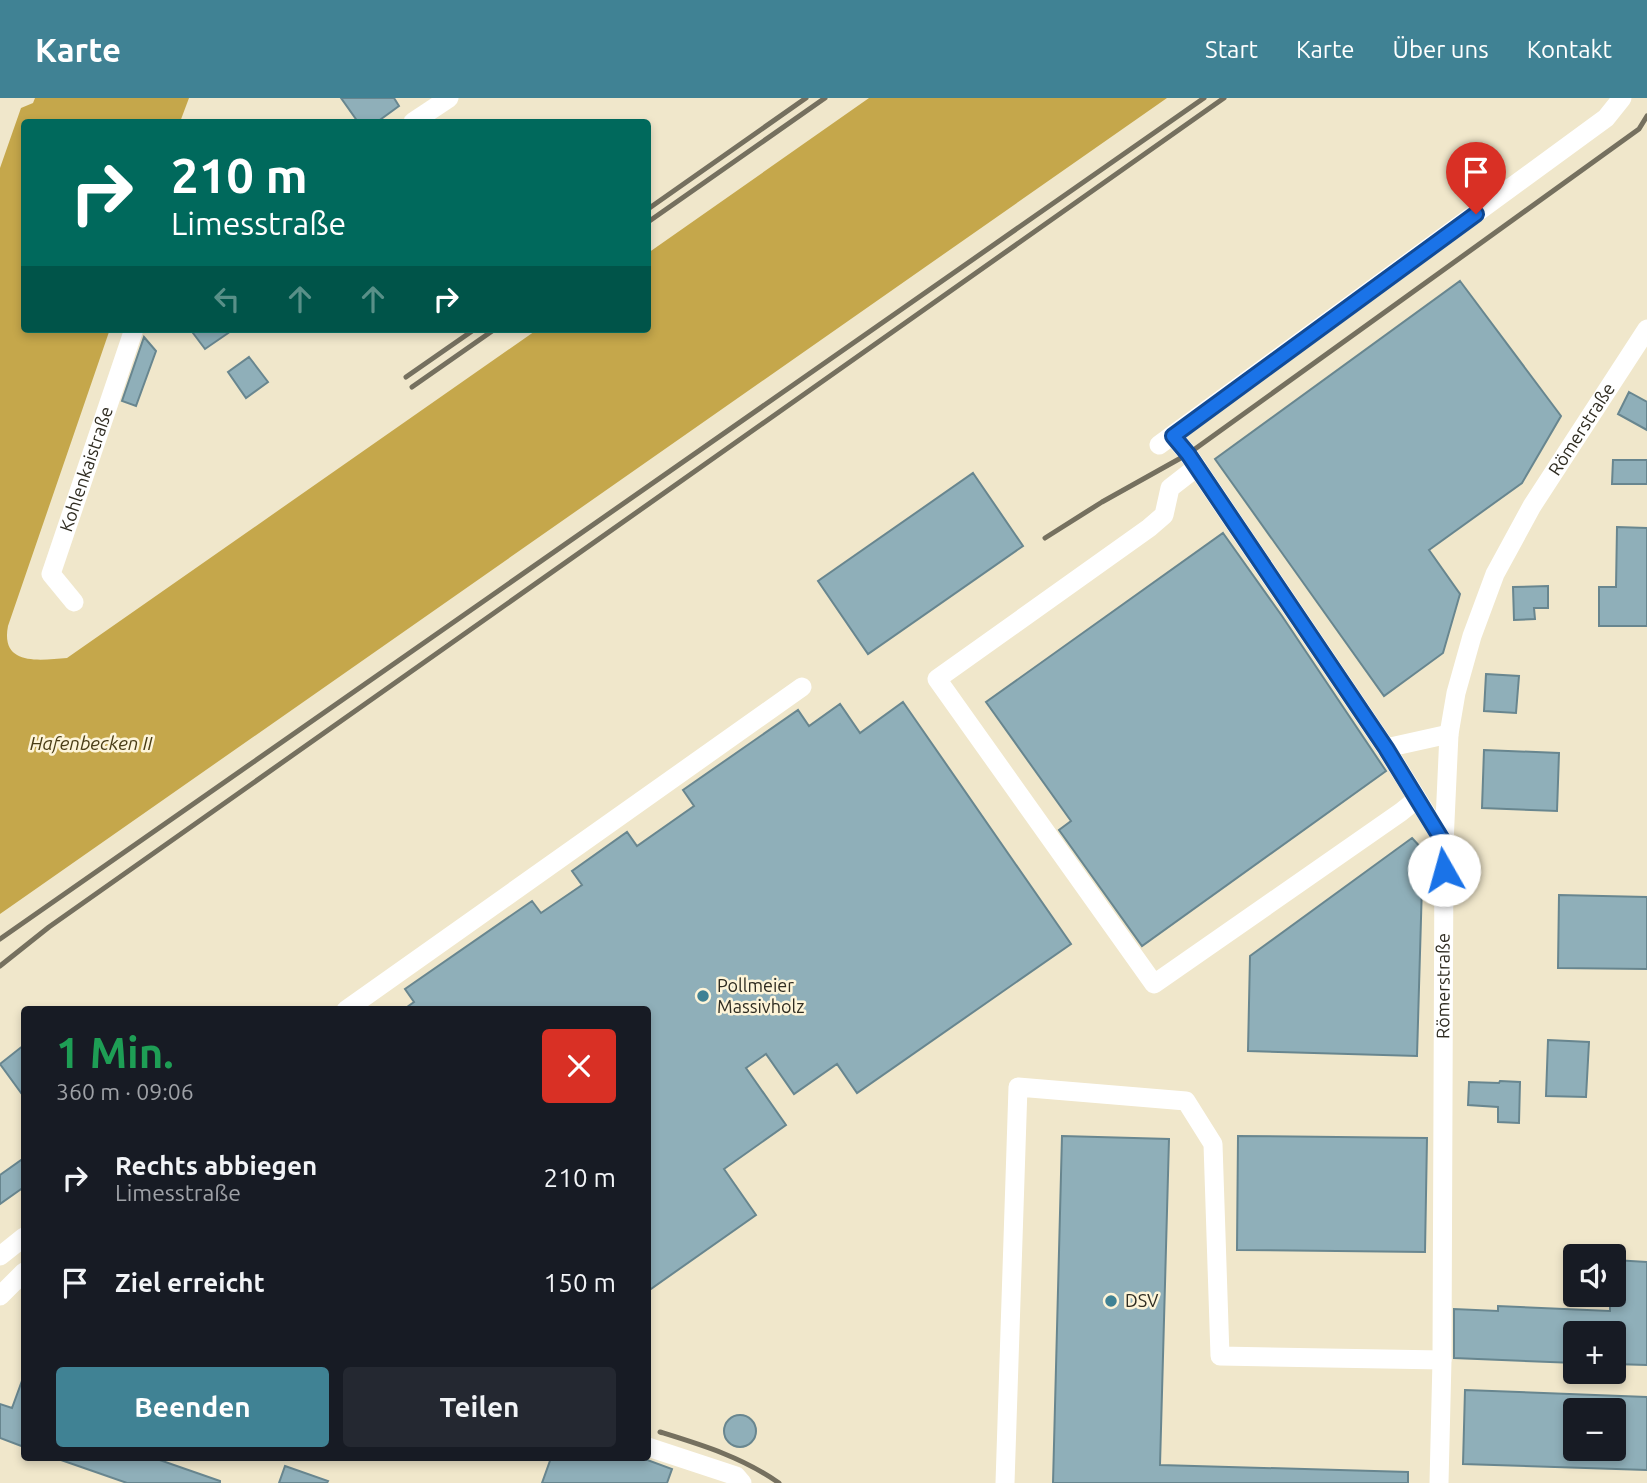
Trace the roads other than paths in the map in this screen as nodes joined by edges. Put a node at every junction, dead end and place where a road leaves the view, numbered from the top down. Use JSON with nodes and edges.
{"nodes":[{"id":1,"x":449,"y":98,"type":"edge"},
{"id":2,"x":1622,"y":98,"type":"edge"},
{"id":3,"x":418,"y":119,"type":"edge"},
{"id":4,"x":1647,"y":329,"type":"edge"},
{"id":5,"x":133,"y":333,"type":"edge"},
{"id":6,"x":1197,"y":467,"type":"junction"},
{"id":7,"x":75,"y":602,"type":"dead end"},
{"id":8,"x":802,"y":687,"type":"dead end"},
{"id":9,"x":1449,"y":734,"type":"junction"},
{"id":10,"x":1386,"y":748,"type":"junction"},
{"id":11,"x":1417,"y":799,"type":"junction"},
{"id":12,"x":1444,"y":843,"type":"junction"},
{"id":13,"x":352,"y":1006,"type":"edge"},
{"id":14,"x":21,"y":1239,"type":"edge"},
{"id":15,"x":0,"y":1256,"type":"edge"},
{"id":16,"x":21,"y":1275,"type":"edge"},
{"id":17,"x":0,"y":1296,"type":"edge"},
{"id":18,"x":1442,"y":1360,"type":"junction"},
{"id":19,"x":651,"y":1448,"type":"edge"},
{"id":20,"x":742,"y":1483,"type":"edge"},
{"id":21,"x":1005,"y":1483,"type":"edge"},
{"id":22,"x":1439,"y":1483,"type":"edge"}],
"edges":[{"from":1,"to":3,"type":"street"},
{"from":2,"to":6,"type":"street"},
{"from":4,"to":9,"type":"street","name":"Römerstraße"},
{"from":5,"to":7,"type":"street","name":"Kohlenkaistraße"},
{"from":6,"to":10,"type":"street"},
{"from":6,"to":11,"type":"street"},
{"from":8,"to":13,"type":"street"},
{"from":9,"to":10,"type":"street"},
{"from":9,"to":12,"type":"street","name":"Römerstraße"},
{"from":10,"to":11,"type":"street"},
{"from":11,"to":12,"type":"street"},
{"from":12,"to":18,"type":"street","name":"Römerstraße"},
{"from":14,"to":15,"type":"street"},
{"from":16,"to":17,"type":"street"},
{"from":18,"to":21,"type":"street"},
{"from":18,"to":22,"type":"street","name":"Römerstraße"},
{"from":19,"to":20,"type":"street"}]}
